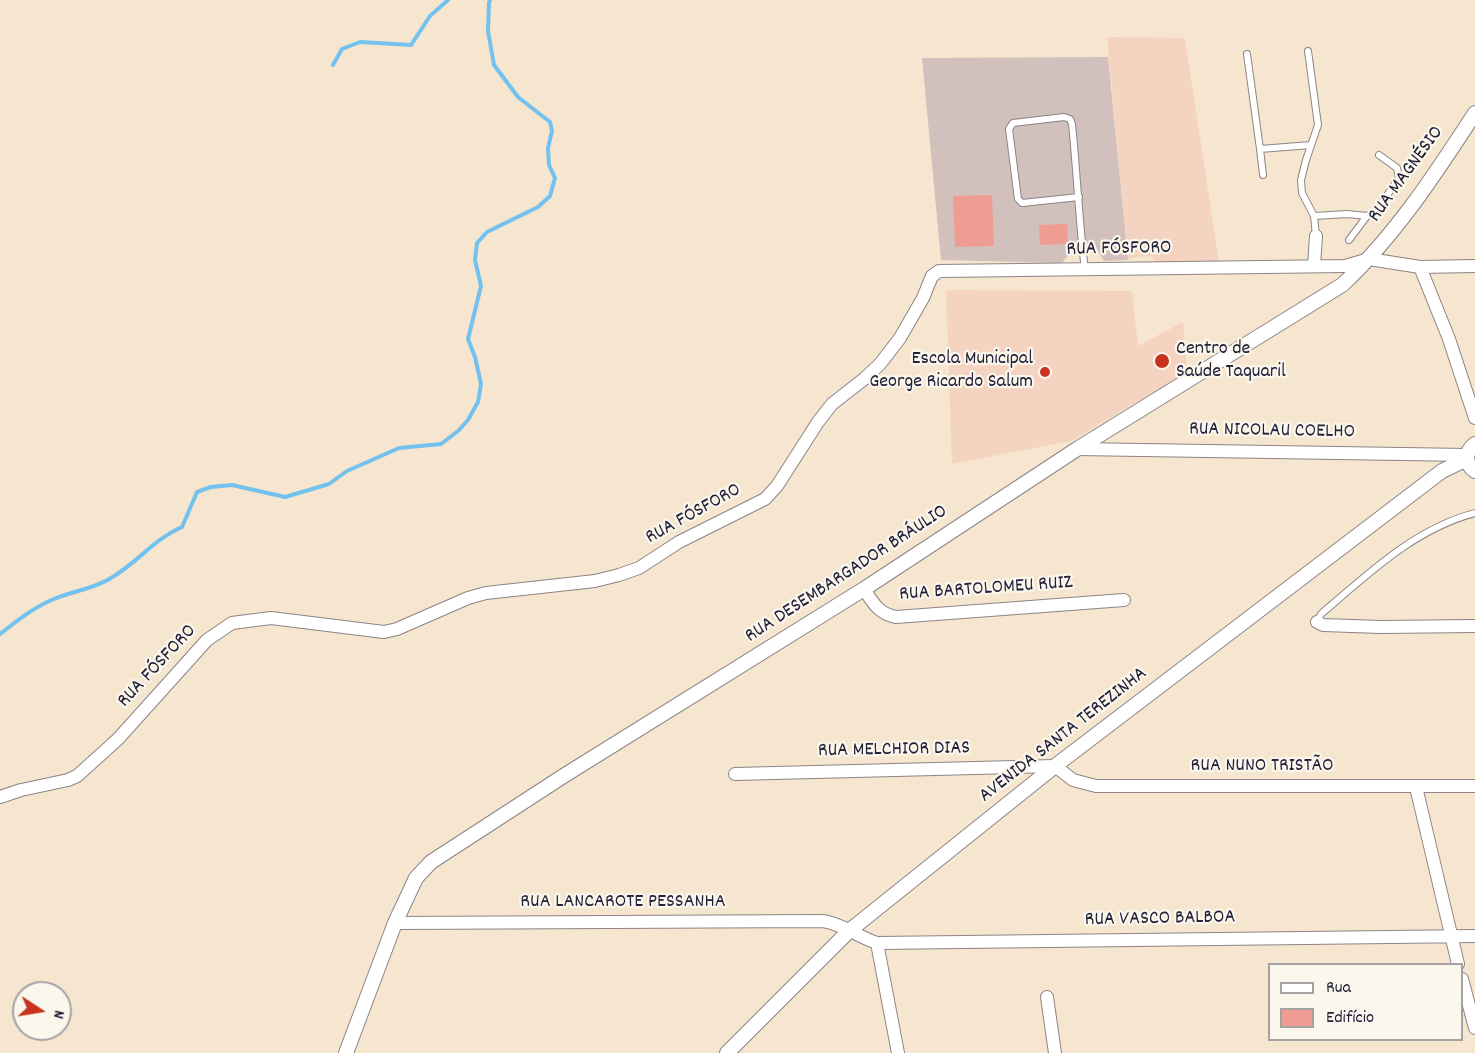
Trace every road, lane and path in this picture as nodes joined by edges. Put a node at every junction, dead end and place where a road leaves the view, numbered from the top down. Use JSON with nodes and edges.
{"nodes":[{"id":1,"x":1308,"y":51,"type":"dead end"},
{"id":2,"x":1247,"y":54,"type":"dead end"},
{"id":3,"x":1475,"y":113,"type":"edge"},
{"id":4,"x":1311,"y":145,"type":"junction"},
{"id":5,"x":1260,"y":149,"type":"junction"},
{"id":6,"x":1379,"y":155,"type":"dead end"},
{"id":7,"x":1263,"y":176,"type":"dead end"},
{"id":8,"x":1079,"y":198,"type":"junction"},
{"id":9,"x":1314,"y":216,"type":"junction"},
{"id":10,"x":1366,"y":216,"type":"junction"},
{"id":11,"x":1316,"y":236,"type":"joint"},
{"id":12,"x":1349,"y":240,"type":"dead end"},
{"id":13,"x":1370,"y":259,"type":"junction"},
{"id":14,"x":1314,"y":266,"type":"junction"},
{"id":15,"x":1475,"y":266,"type":"edge"},
{"id":16,"x":1420,"y":267,"type":"junction"},
{"id":17,"x":1085,"y":270,"type":"junction"},
{"id":18,"x":1475,"y":418,"type":"edge"},
{"id":19,"x":1077,"y":449,"type":"junction"},
{"id":20,"x":1471,"y":459,"type":"edge"},
{"id":21,"x":1475,"y":513,"type":"edge"},
{"id":22,"x":864,"y":589,"type":"junction"},
{"id":23,"x":1124,"y":600,"type":"dead end"},
{"id":24,"x":1317,"y":622,"type":"joint"},
{"id":25,"x":1475,"y":626,"type":"edge"},
{"id":26,"x":1055,"y":766,"type":"junction"},
{"id":27,"x":735,"y":774,"type":"dead end"},
{"id":28,"x":1475,"y":786,"type":"edge"},
{"id":29,"x":1416,"y":787,"type":"junction"},
{"id":30,"x":0,"y":797,"type":"edge"},
{"id":31,"x":395,"y":923,"type":"junction"},
{"id":32,"x":849,"y":931,"type":"junction"},
{"id":33,"x":1475,"y":936,"type":"edge"},
{"id":34,"x":1450,"y":937,"type":"junction"},
{"id":35,"x":877,"y":944,"type":"junction"},
{"id":36,"x":1458,"y":963,"type":"edge"},
{"id":37,"x":1463,"y":986,"type":"edge"},
{"id":38,"x":1047,"y":998,"type":"dead end"},
{"id":39,"x":1475,"y":1028,"type":"edge"},
{"id":40,"x":345,"y":1053,"type":"edge"},
{"id":41,"x":727,"y":1053,"type":"edge"},
{"id":42,"x":898,"y":1053,"type":"edge"},
{"id":43,"x":1055,"y":1053,"type":"edge"}],
"edges":[{"from":1,"to":4,"type":"lane"},
{"from":2,"to":5,"type":"lane"},
{"from":3,"to":13,"type":"street","name":"RUA MAGNÉSIO"},
{"from":4,"to":5,"type":"lane"},
{"from":4,"to":9,"type":"lane"},
{"from":5,"to":7,"type":"lane"},
{"from":6,"to":10,"type":"lane"},
{"from":8,"to":8,"type":"lane"},
{"from":8,"to":17,"type":"lane"},
{"from":9,"to":10,"type":"lane"},
{"from":9,"to":11,"type":"lane"},
{"from":10,"to":12,"type":"lane"},
{"from":11,"to":14,"type":"street"},
{"from":13,"to":14,"type":"street","name":"RUA FÓSFORO"},
{"from":13,"to":16,"type":"street"},
{"from":13,"to":19,"type":"street","name":"RUA DESEMBARGADOR BRÁULIO"},
{"from":14,"to":17,"type":"street","name":"RUA FÓSFORO"},
{"from":15,"to":16,"type":"street"},
{"from":16,"to":18,"type":"street"},
{"from":17,"to":30,"type":"street","name":"RUA FÓSFORO"},
{"from":19,"to":20,"type":"street","name":"RUA NICOLAU COELHO"},
{"from":19,"to":22,"type":"street","name":"RUA DESEMBARGADOR BRÁULIO"},
{"from":20,"to":26,"type":"street","name":"AVENIDA SANTA TEREZINHA"},
{"from":21,"to":24,"type":"lane"},
{"from":22,"to":23,"type":"street","name":"RUA BARTOLOMEU RUIZ"},
{"from":22,"to":31,"type":"street","name":"RUA DESEMBARGADOR BRÁULIO"},
{"from":24,"to":25,"type":"street"},
{"from":26,"to":27,"type":"street","name":"RUA MELCHIOR DIAS"},
{"from":26,"to":29,"type":"street","name":"RUA NUNO TRISTÃO"},
{"from":26,"to":32,"type":"street","name":"AVENIDA SANTA TEREZINHA"},
{"from":28,"to":29,"type":"street","name":"RUA NUNO TRISTÃO"},
{"from":29,"to":34,"type":"street"},
{"from":31,"to":32,"type":"street","name":"RUA LANCAROTE PESSANHA"},
{"from":31,"to":40,"type":"street","name":"RUA DESEMBARGADOR BRÁULIO"},
{"from":32,"to":35,"type":"street","name":"RUA VASCO BALBOA"},
{"from":32,"to":41,"type":"street","name":"AVENIDA SANTA TEREZINHA"},
{"from":33,"to":34,"type":"street","name":"RUA VASCO BALBOA"},
{"from":34,"to":35,"type":"street","name":"RUA VASCO BALBOA"},
{"from":34,"to":36,"type":"street"},
{"from":35,"to":42,"type":"street"},
{"from":37,"to":39,"type":"street"},
{"from":38,"to":43,"type":"street"}]}
